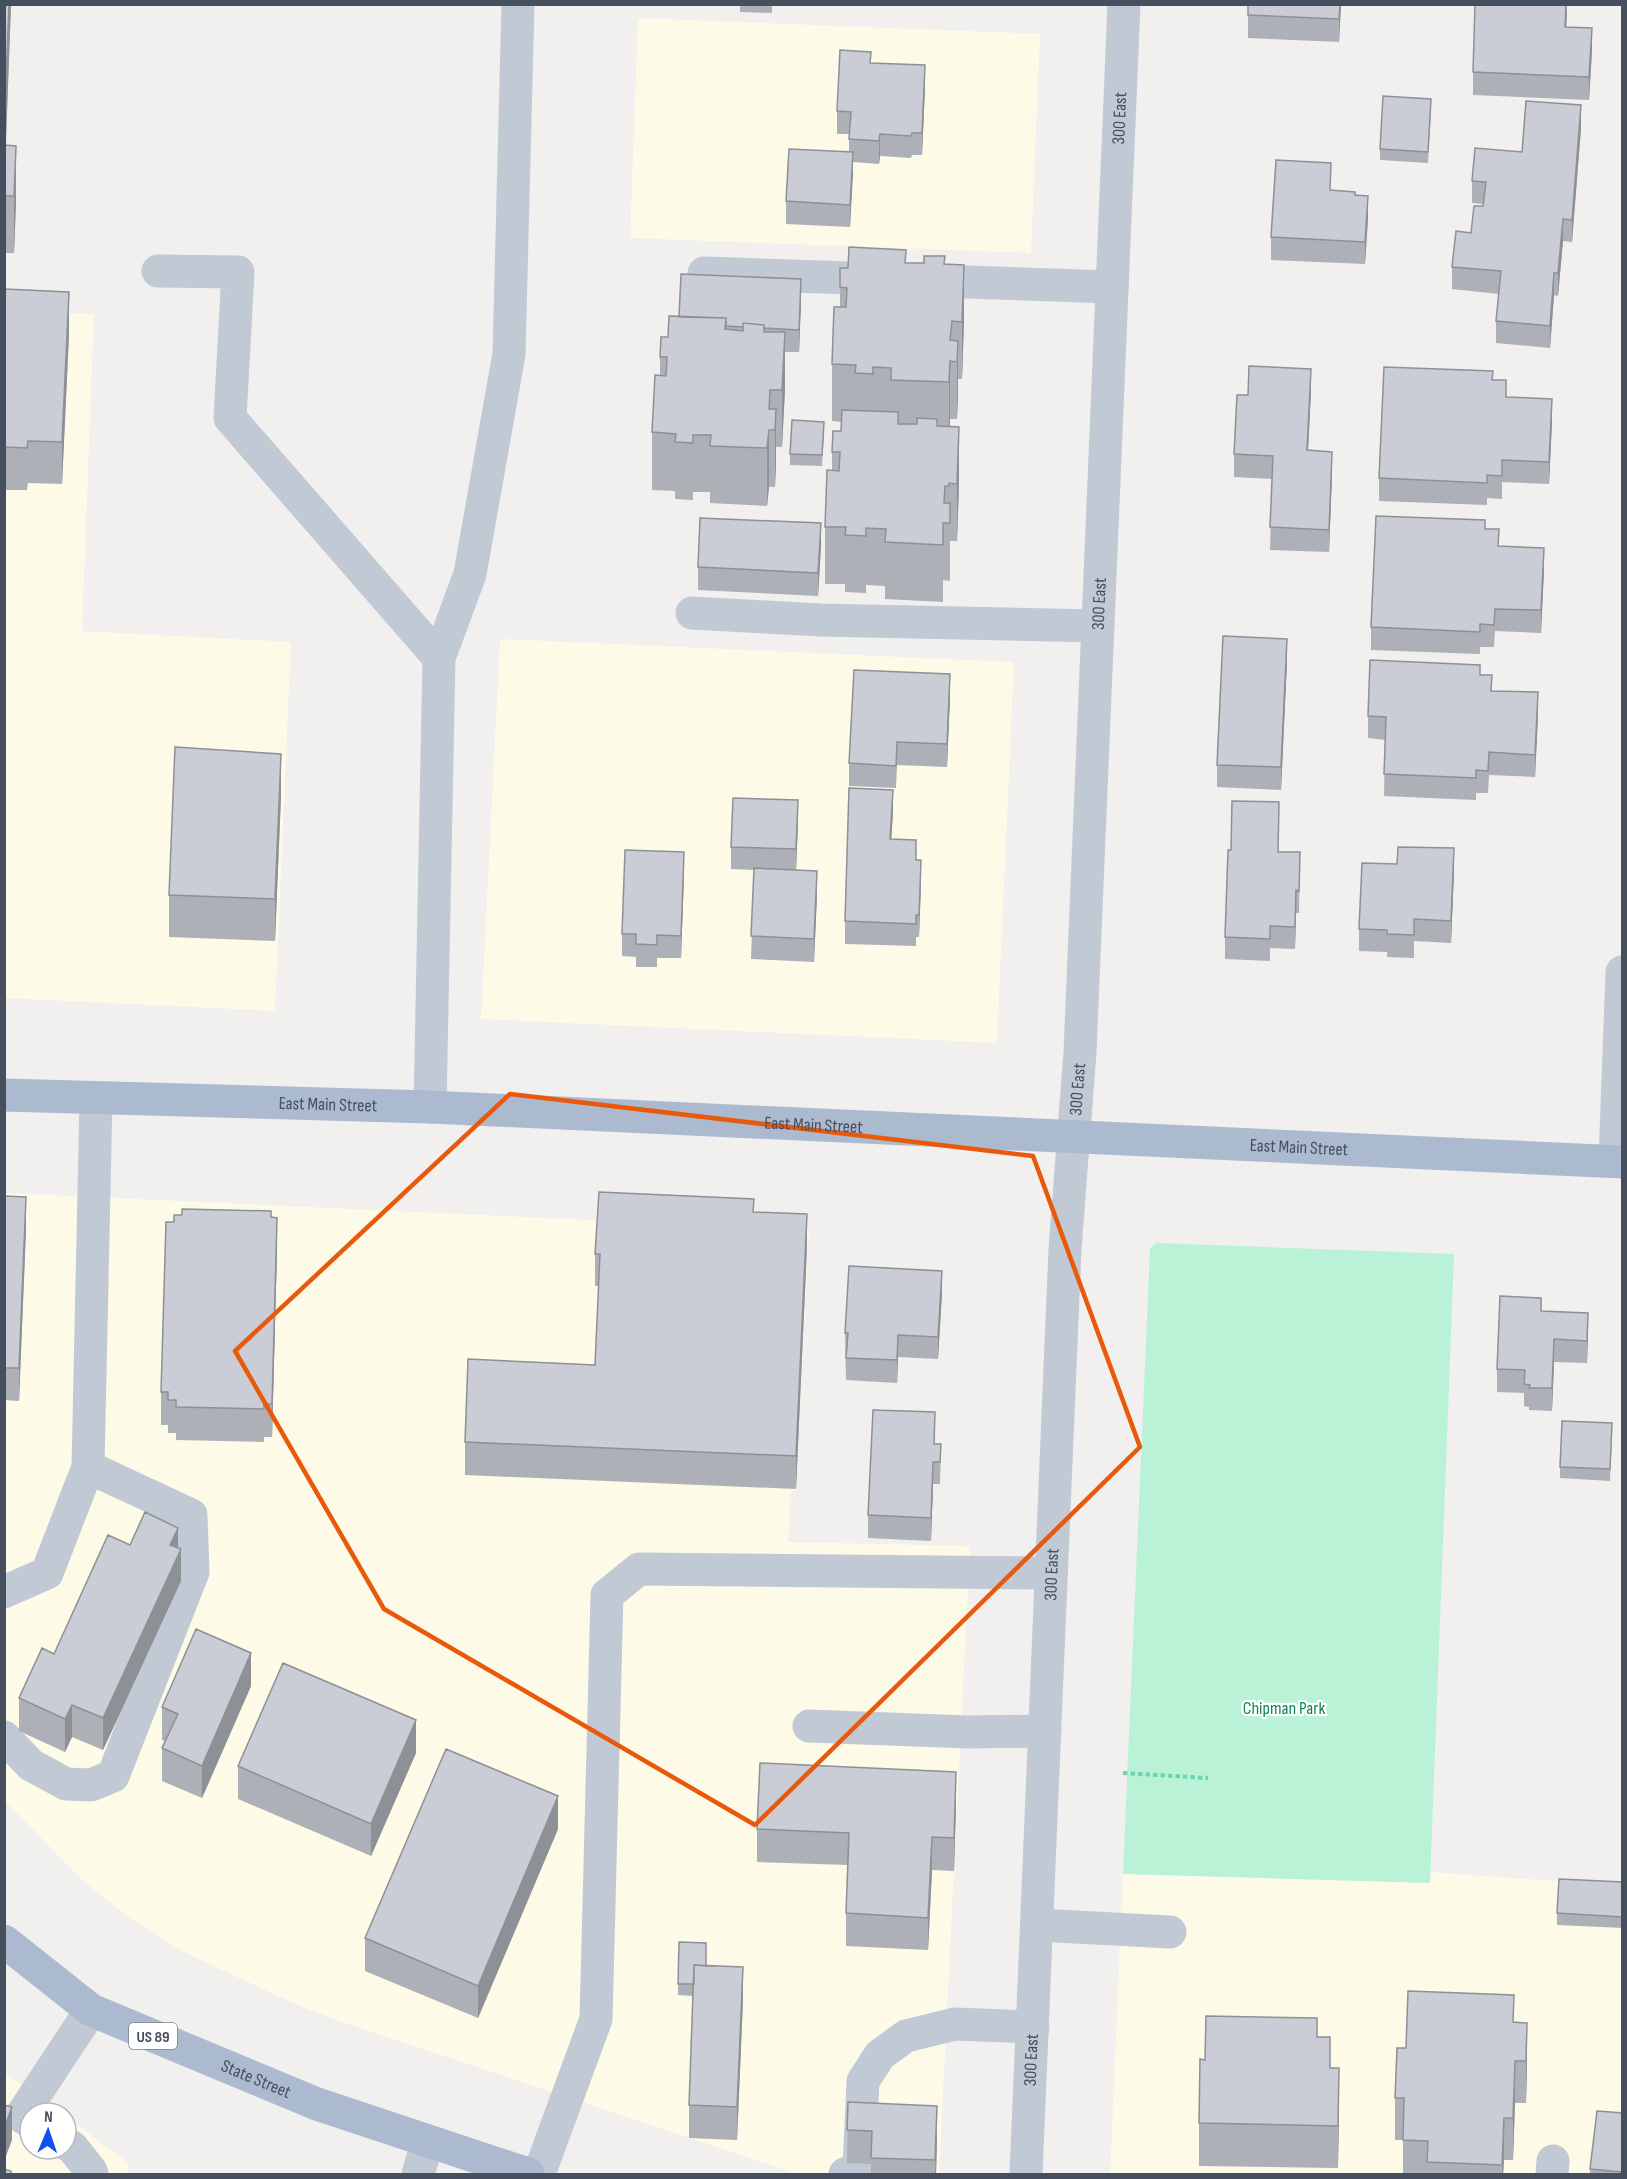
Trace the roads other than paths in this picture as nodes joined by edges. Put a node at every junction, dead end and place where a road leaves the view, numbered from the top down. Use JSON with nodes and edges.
{"nodes":[{"id":1,"x":518,"y":4,"type":"edge"},
{"id":2,"x":1124,"y":4,"type":"edge"},
{"id":3,"x":158,"y":271,"type":"dead end"},
{"id":4,"x":704,"y":273,"type":"edge"},
{"id":5,"x":1112,"y":287,"type":"junction"},
{"id":6,"x":692,"y":613,"type":"dead end"},
{"id":7,"x":1098,"y":626,"type":"junction"},
{"id":8,"x":439,"y":658,"type":"junction"},
{"id":9,"x":1623,"y":972,"type":"edge"},
{"id":10,"x":4,"y":1095,"type":"edge"},
{"id":11,"x":96,"y":1098,"type":"junction"},
{"id":12,"x":430,"y":1107,"type":"junction"},
{"id":13,"x":1074,"y":1137,"type":"junction"},
{"id":14,"x":1619,"y":1161,"type":"edge"},
{"id":15,"x":88,"y":1467,"type":"junction"},
{"id":16,"x":1051,"y":1573,"type":"junction"},
{"id":17,"x":4,"y":1592,"type":"edge"},
{"id":18,"x":809,"y":1726,"type":"dead end"},
{"id":19,"x":1045,"y":1731,"type":"junction"},
{"id":20,"x":4,"y":1737,"type":"edge"},
{"id":21,"x":1038,"y":1925,"type":"junction"},
{"id":22,"x":1170,"y":1932,"type":"dead end"},
{"id":23,"x":4,"y":1941,"type":"edge"},
{"id":24,"x":91,"y":2010,"type":"junction"},
{"id":25,"x":1033,"y":2027,"type":"junction"},
{"id":26,"x":27,"y":2101,"type":"edge"},
{"id":27,"x":428,"y":2141,"type":"junction"},
{"id":28,"x":78,"y":2155,"type":"edge"},
{"id":29,"x":92,"y":2175,"type":"edge"},
{"id":30,"x":418,"y":2175,"type":"edge"},
{"id":31,"x":528,"y":2175,"type":"edge"},
{"id":32,"x":539,"y":2175,"type":"edge"},
{"id":33,"x":845,"y":2175,"type":"edge"},
{"id":34,"x":1026,"y":2175,"type":"edge"}],
"edges":[{"from":1,"to":8,"type":"street"},
{"from":2,"to":5,"type":"street","name":"300 East"},
{"from":3,"to":8,"type":"street"},
{"from":4,"to":5,"type":"street"},
{"from":5,"to":7,"type":"street","name":"300 East"},
{"from":6,"to":7,"type":"street"},
{"from":7,"to":13,"type":"street","name":"300 East"},
{"from":8,"to":12,"type":"street"},
{"from":9,"to":14,"type":"street"},
{"from":10,"to":11,"type":"main road","name":"East Main Street"},
{"from":11,"to":12,"type":"main road","name":"East Main Street"},
{"from":11,"to":15,"type":"street"},
{"from":12,"to":13,"type":"main road","name":"East Main Street"},
{"from":13,"to":14,"type":"main road","name":"East Main Street"},
{"from":13,"to":16,"type":"street","name":"300 East"},
{"from":15,"to":17,"type":"street"},
{"from":15,"to":20,"type":"street"},
{"from":16,"to":19,"type":"street","name":"300 East"},
{"from":16,"to":32,"type":"street"},
{"from":18,"to":19,"type":"street"},
{"from":19,"to":21,"type":"street","name":"300 East"},
{"from":21,"to":22,"type":"street"},
{"from":21,"to":25,"type":"street","name":"300 East"},
{"from":23,"to":24,"type":"main road","name":"State Street","number":"US 89"},
{"from":24,"to":26,"type":"street"},
{"from":24,"to":27,"type":"main road","name":"State Street","number":"US 89"},
{"from":25,"to":33,"type":"street"},
{"from":25,"to":34,"type":"street","name":"300 East"},
{"from":27,"to":30,"type":"street"},
{"from":27,"to":31,"type":"main road","name":"State Street","number":"US 89"},
{"from":28,"to":29,"type":"street"}]}
